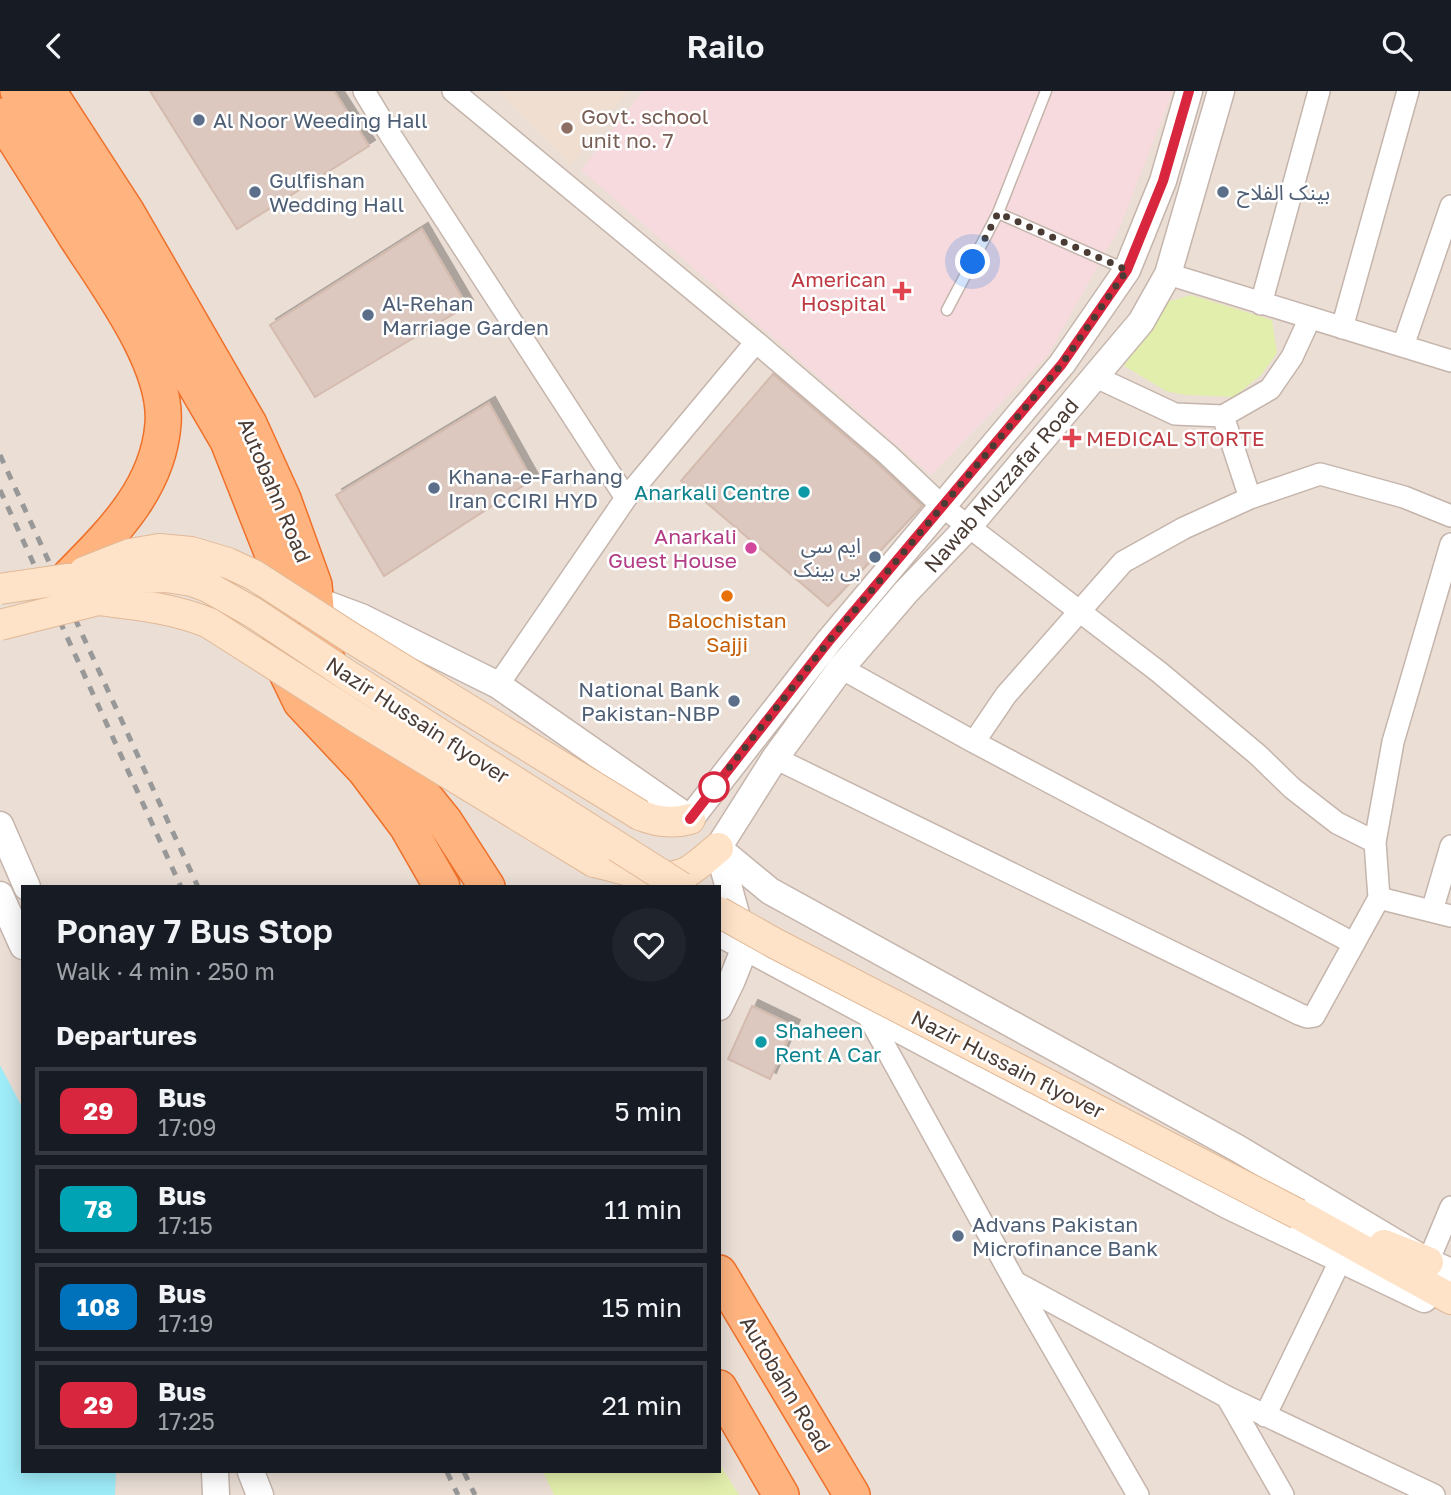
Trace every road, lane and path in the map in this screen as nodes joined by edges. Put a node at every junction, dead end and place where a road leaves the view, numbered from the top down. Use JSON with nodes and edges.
{"nodes":[{"id":1,"x":18,"y":91,"type":"edge"},
{"id":2,"x":48,"y":91,"type":"edge"},
{"id":3,"x":364,"y":91,"type":"edge"},
{"id":4,"x":453,"y":91,"type":"edge"},
{"id":5,"x":1046,"y":91,"type":"edge"},
{"id":6,"x":1189,"y":91,"type":"edge"},
{"id":7,"x":1221,"y":91,"type":"edge"},
{"id":8,"x":1319,"y":91,"type":"edge"},
{"id":9,"x":1408,"y":91,"type":"edge"},
{"id":10,"x":0,"y":116,"type":"edge"},
{"id":11,"x":1451,"y":206,"type":"edge"},
{"id":12,"x":998,"y":213,"type":"junction"},
{"id":13,"x":1127,"y":270,"type":"junction"},
{"id":14,"x":1168,"y":274,"type":"junction"},
{"id":15,"x":1261,"y":304,"type":"junction"},
{"id":16,"x":947,"y":310,"type":"dead end"},
{"id":17,"x":1310,"y":318,"type":"junction"},
{"id":18,"x":1342,"y":328,"type":"junction"},
{"id":19,"x":756,"y":342,"type":"junction"},
{"id":20,"x":1402,"y":346,"type":"junction"},
{"id":21,"x":1451,"y":361,"type":"edge"},
{"id":22,"x":1096,"y":377,"type":"junction"},
{"id":23,"x":1223,"y":416,"type":"junction"},
{"id":24,"x":626,"y":498,"type":"junction"},
{"id":25,"x":1250,"y":498,"type":"junction"},
{"id":26,"x":943,"y":507,"type":"junction"},
{"id":27,"x":1451,"y":516,"type":"edge"},
{"id":28,"x":968,"y":527,"type":"junction"},
{"id":29,"x":1451,"y":544,"type":"edge"},
{"id":30,"x":147,"y":578,"type":"junction"},
{"id":31,"x":67,"y":579,"type":"junction"},
{"id":32,"x":280,"y":587,"type":"junction"},
{"id":33,"x":0,"y":589,"type":"edge"},
{"id":34,"x":98,"y":600,"type":"junction"},
{"id":35,"x":315,"y":600,"type":"junction"},
{"id":36,"x":1081,"y":611,"type":"junction"},
{"id":37,"x":0,"y":625,"type":"edge"},
{"id":38,"x":841,"y":668,"type":"junction"},
{"id":39,"x":498,"y":685,"type":"junction"},
{"id":40,"x":974,"y":742,"type":"junction"},
{"id":41,"x":775,"y":758,"type":"junction"},
{"id":42,"x":690,"y":819,"type":"junction"},
{"id":43,"x":0,"y":825,"type":"edge"},
{"id":44,"x":1375,"y":842,"type":"junction"},
{"id":45,"x":1451,"y":846,"type":"edge"},
{"id":46,"x":718,"y":848,"type":"junction"},
{"id":47,"x":594,"y":862,"type":"junction"},
{"id":48,"x":686,"y":882,"type":"edge"},
{"id":49,"x":26,"y":885,"type":"edge"},
{"id":50,"x":441,"y":885,"type":"edge"},
{"id":51,"x":486,"y":885,"type":"edge"},
{"id":52,"x":635,"y":885,"type":"edge"},
{"id":53,"x":0,"y":895,"type":"edge"},
{"id":54,"x":1379,"y":898,"type":"junction"},
{"id":55,"x":721,"y":913,"type":"edge"},
{"id":56,"x":1442,"y":913,"type":"edge"},
{"id":57,"x":721,"y":934,"type":"edge"},
{"id":58,"x":21,"y":942,"type":"edge"},
{"id":59,"x":1353,"y":943,"type":"junction"},
{"id":60,"x":745,"y":947,"type":"junction"},
{"id":61,"x":721,"y":1002,"type":"edge"},
{"id":62,"x":866,"y":1012,"type":"junction"},
{"id":63,"x":1451,"y":1207,"type":"edge"},
{"id":64,"x":1298,"y":1214,"type":"junction"},
{"id":65,"x":1342,"y":1259,"type":"junction"},
{"id":66,"x":1439,"y":1267,"type":"edge"},
{"id":67,"x":721,"y":1276,"type":"edge"},
{"id":68,"x":1016,"y":1282,"type":"junction"},
{"id":69,"x":1451,"y":1299,"type":"edge"},
{"id":70,"x":1451,"y":1312,"type":"edge"},
{"id":71,"x":721,"y":1391,"type":"edge"},
{"id":72,"x":1227,"y":1397,"type":"junction"},
{"id":73,"x":1265,"y":1416,"type":"junction"},
{"id":74,"x":215,"y":1473,"type":"edge"},
{"id":75,"x":243,"y":1473,"type":"edge"},
{"id":76,"x":251,"y":1473,"type":"edge"},
{"id":77,"x":216,"y":1495,"type":"edge"},
{"id":78,"x":244,"y":1495,"type":"edge"},
{"id":79,"x":260,"y":1495,"type":"edge"},
{"id":80,"x":781,"y":1495,"type":"edge"},
{"id":81,"x":852,"y":1495,"type":"edge"},
{"id":82,"x":1138,"y":1495,"type":"edge"},
{"id":83,"x":1283,"y":1495,"type":"edge"},
{"id":84,"x":1434,"y":1495,"type":"edge"}],
"edges":[{"from":1,"to":32,"type":"highway","name":"Autobahn Road"},
{"from":2,"to":35,"type":"highway","name":"Autobahn Road"},
{"from":3,"to":24,"type":"street"},
{"from":4,"to":19,"type":"street"},
{"from":5,"to":12,"type":"lane"},
{"from":6,"to":13,"type":"street","name":"Nawab Muzzafar Road"},
{"from":7,"to":14,"type":"street","name":"Nawab Muzzafar Road"},
{"from":8,"to":15,"type":"street"},
{"from":9,"to":18,"type":"street"},
{"from":10,"to":31,"type":"highway"},
{"from":11,"to":20,"type":"street"},
{"from":12,"to":13,"type":"lane"},
{"from":12,"to":16,"type":"lane"},
{"from":13,"to":26,"type":"street","name":"Nawab Muzzafar Road"},
{"from":14,"to":15,"type":"street"},
{"from":14,"to":22,"type":"street","name":"Nawab Muzzafar Road"},
{"from":15,"to":17,"type":"street"},
{"from":17,"to":18,"type":"street"},
{"from":17,"to":23,"type":"street"},
{"from":18,"to":20,"type":"street"},
{"from":19,"to":24,"type":"street"},
{"from":19,"to":26,"type":"street"},
{"from":20,"to":21,"type":"street"},
{"from":22,"to":23,"type":"street"},
{"from":22,"to":28,"type":"street","name":"Nawab Muzzafar Road"},
{"from":23,"to":25,"type":"street"},
{"from":24,"to":39,"type":"street"},
{"from":25,"to":27,"type":"street"},
{"from":25,"to":36,"type":"street"},
{"from":26,"to":28,"type":"street"},
{"from":26,"to":42,"type":"street","name":"Nawab Muzzafar Road"},
{"from":28,"to":36,"type":"street"},
{"from":28,"to":38,"type":"street","name":"Nawab Muzzafar Road"},
{"from":29,"to":44,"type":"street"},
{"from":30,"to":31,"type":"main road","name":"Nazir Hussain flyover","bridge":true},
{"from":30,"to":34,"type":"main road","name":"Nazir Hussain flyover","bridge":true},
{"from":30,"to":48,"type":"main road","name":"Nazir Hussain flyover","bridge":true},
{"from":31,"to":33,"type":"main road","name":"Nazir Hussain flyover","bridge":true},
{"from":31,"to":42,"type":"main road","bridge":true},
{"from":32,"to":35,"type":"street"},
{"from":32,"to":50,"type":"highway","name":"Autobahn Road"},
{"from":34,"to":37,"type":"main road","name":"Nazir Hussain flyover","bridge":true},
{"from":34,"to":47,"type":"main road","bridge":true},
{"from":35,"to":39,"type":"street"},
{"from":35,"to":51,"type":"highway","name":"Autobahn Road"},
{"from":36,"to":40,"type":"street"},
{"from":36,"to":44,"type":"street"},
{"from":38,"to":40,"type":"street"},
{"from":38,"to":41,"type":"street","name":"Nawab Muzzafar Road"},
{"from":39,"to":42,"type":"street"},
{"from":40,"to":59,"type":"street"},
{"from":41,"to":46,"type":"street","name":"Nawab Muzzafar Road"},
{"from":41,"to":59,"type":"street"},
{"from":43,"to":49,"type":"street"},
{"from":44,"to":54,"type":"street"},
{"from":45,"to":56,"type":"street"},
{"from":46,"to":48,"type":"main road"},
{"from":46,"to":60,"type":"street"},
{"from":46,"to":66,"type":"street"},
{"from":47,"to":48,"type":"main road"},
{"from":47,"to":52,"type":"main road"},
{"from":53,"to":58,"type":"street"},
{"from":54,"to":56,"type":"street"},
{"from":54,"to":59,"type":"street"},
{"from":55,"to":64,"type":"main road","name":"Nazir Hussain flyover","bridge":true},
{"from":57,"to":60,"type":"street"},
{"from":60,"to":61,"type":"street"},
{"from":60,"to":62,"type":"street"},
{"from":62,"to":65,"type":"street"},
{"from":62,"to":68,"type":"street"},
{"from":63,"to":66,"type":"street"},
{"from":64,"to":66,"type":"main road"},
{"from":64,"to":69,"type":"main road"},
{"from":65,"to":70,"type":"street"},
{"from":65,"to":73,"type":"street"},
{"from":67,"to":81,"type":"highway","name":"Autobahn Road"},
{"from":68,"to":72,"type":"street"},
{"from":68,"to":82,"type":"street"},
{"from":71,"to":80,"type":"highway"},
{"from":72,"to":73,"type":"street"},
{"from":72,"to":83,"type":"street"},
{"from":73,"to":84,"type":"street"},
{"from":74,"to":77,"type":"street"},
{"from":75,"to":78,"type":"street"},
{"from":76,"to":79,"type":"street"}]}
